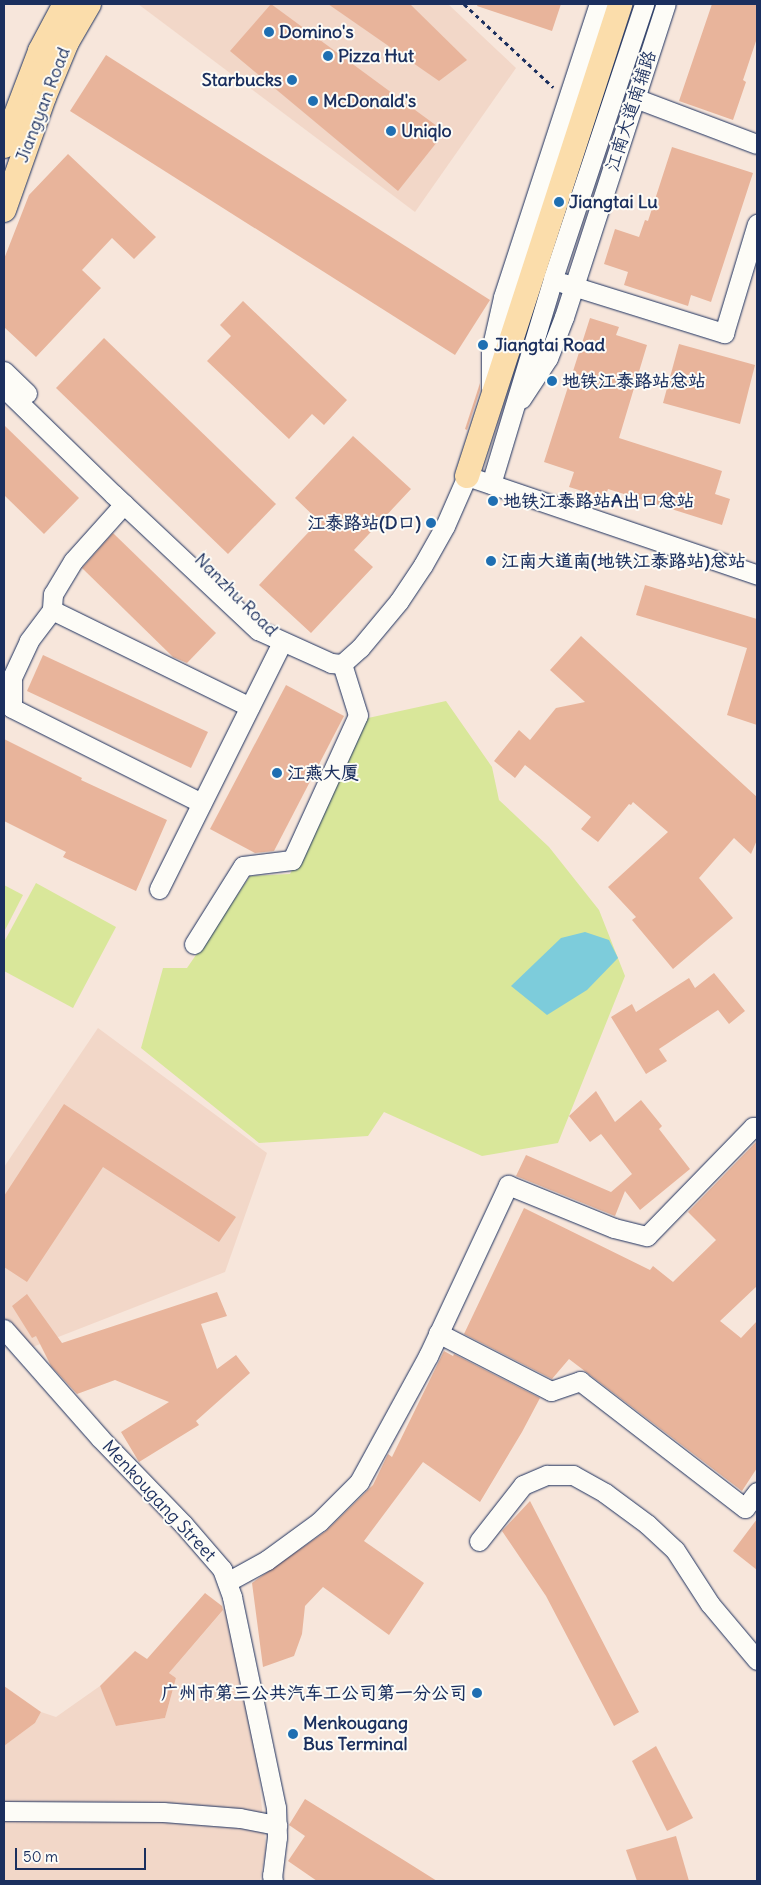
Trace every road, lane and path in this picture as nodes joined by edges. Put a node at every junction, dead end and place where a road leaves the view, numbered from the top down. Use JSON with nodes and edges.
{"nodes":[{"id":1,"x":65,"y":4,"type":"edge"},
{"id":2,"x":89,"y":4,"type":"edge"},
{"id":3,"x":464,"y":4,"type":"edge"},
{"id":4,"x":600,"y":4,"type":"edge"},
{"id":5,"x":620,"y":4,"type":"edge"},
{"id":6,"x":644,"y":4,"type":"edge"},
{"id":7,"x":666,"y":4,"type":"edge"},
{"id":8,"x":635,"y":98,"type":"junction"},
{"id":9,"x":567,"y":100,"type":"junction"},
{"id":10,"x":757,"y":142,"type":"edge"},
{"id":11,"x":4,"y":146,"type":"edge"},
{"id":12,"x":4,"y":210,"type":"edge"},
{"id":13,"x":757,"y":224,"type":"edge"},
{"id":14,"x":533,"y":270,"type":"junction"},
{"id":15,"x":573,"y":287,"type":"junction"},
{"id":16,"x":4,"y":371,"type":"edge"},
{"id":17,"x":4,"y":388,"type":"edge"},
{"id":18,"x":512,"y":410,"type":"junction"},
{"id":19,"x":467,"y":476,"type":"junction"},
{"id":20,"x":491,"y":484,"type":"junction"},
{"id":21,"x":124,"y":504,"type":"junction"},
{"id":22,"x":757,"y":575,"type":"edge"},
{"id":23,"x":52,"y":610,"type":"junction"},
{"id":24,"x":282,"y":642,"type":"junction"},
{"id":25,"x":342,"y":664,"type":"junction"},
{"id":26,"x":250,"y":707,"type":"junction"},
{"id":27,"x":202,"y":803,"type":"junction"},
{"id":28,"x":160,"y":888,"type":"dead end"},
{"id":29,"x":194,"y":944,"type":"dead end"},
{"id":30,"x":757,"y":1127,"type":"edge"},
{"id":31,"x":4,"y":1329,"type":"edge"},
{"id":32,"x":438,"y":1333,"type":"junction"},
{"id":33,"x":757,"y":1492,"type":"edge"},
{"id":34,"x":480,"y":1541,"type":"dead end"},
{"id":35,"x":227,"y":1582,"type":"junction"},
{"id":36,"x":757,"y":1660,"type":"edge"},
{"id":37,"x":4,"y":1811,"type":"edge"},
{"id":38,"x":276,"y":1825,"type":"junction"},
{"id":39,"x":273,"y":1881,"type":"edge"}],
"edges":[{"from":1,"to":11,"type":"main road","name":"Jiangyan Road"},
{"from":2,"to":12,"type":"main road","name":"Jiangyan Road"},
{"from":3,"to":9,"type":"path"},
{"from":4,"to":9,"type":"street"},
{"from":5,"to":14,"type":"main road"},
{"from":6,"to":14,"type":"street"},
{"from":7,"to":8,"type":"street","name":"江南大道南辅路"},
{"from":8,"to":10,"type":"street"},
{"from":8,"to":15,"type":"street","name":"江南大道南辅路"},
{"from":9,"to":14,"type":"street"},
{"from":13,"to":15,"type":"street"},
{"from":14,"to":15,"type":"street"},
{"from":14,"to":18,"type":"street"},
{"from":14,"to":19,"type":"main road"},
{"from":15,"to":18,"type":"street","name":"江南大道南辅路"},
{"from":16,"to":24,"type":"street","name":"Nanzhu Road"},
{"from":17,"to":21,"type":"street","name":"Nanzhu Road"},
{"from":18,"to":20,"type":"street"},
{"from":19,"to":20,"type":"street"},
{"from":19,"to":25,"type":"street"},
{"from":20,"to":22,"type":"street"},
{"from":21,"to":23,"type":"street"},
{"from":21,"to":24,"type":"street","name":"Nanzhu Road"},
{"from":23,"to":26,"type":"street"},
{"from":23,"to":27,"type":"street"},
{"from":24,"to":25,"type":"street"},
{"from":24,"to":26,"type":"street"},
{"from":25,"to":29,"type":"street"},
{"from":26,"to":27,"type":"street"},
{"from":27,"to":28,"type":"street"},
{"from":30,"to":32,"type":"street"},
{"from":31,"to":35,"type":"street","name":"Menkougang Street"},
{"from":32,"to":33,"type":"street"},
{"from":32,"to":35,"type":"street"},
{"from":34,"to":36,"type":"street"},
{"from":35,"to":38,"type":"street","name":"Menkougang Street"},
{"from":37,"to":38,"type":"street"},
{"from":38,"to":39,"type":"street","name":"Menkougang Street"}]}
